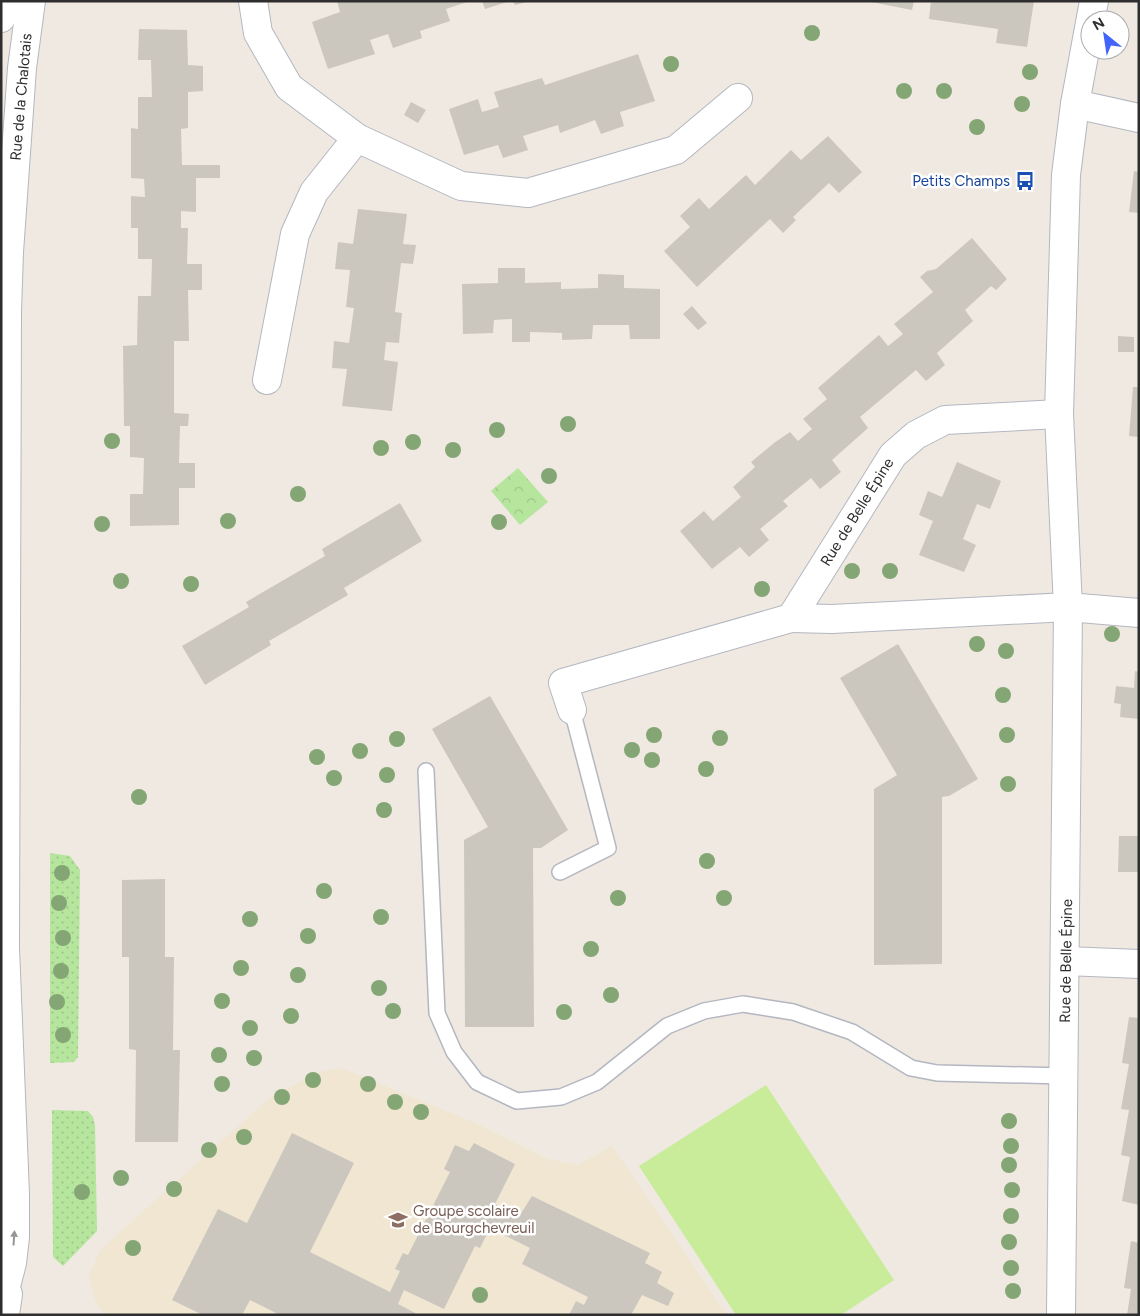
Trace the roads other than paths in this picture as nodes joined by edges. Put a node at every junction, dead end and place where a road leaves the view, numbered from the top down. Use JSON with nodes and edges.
{"nodes":[{"id":1,"x":7,"y":1,"type":"edge"},
{"id":2,"x":30,"y":1,"type":"edge"},
{"id":3,"x":253,"y":1,"type":"edge"},
{"id":4,"x":1094,"y":1,"type":"edge"},
{"id":5,"x":1,"y":18,"type":"edge"},
{"id":6,"x":738,"y":98,"type":"dead end"},
{"id":7,"x":1075,"y":104,"type":"junction"},
{"id":8,"x":1139,"y":118,"type":"edge"},
{"id":9,"x":357,"y":138,"type":"junction"},
{"id":10,"x":1,"y":193,"type":"edge"},
{"id":11,"x":9,"y":252,"type":"junction"},
{"id":12,"x":267,"y":380,"type":"dead end"},
{"id":13,"x":1059,"y":414,"type":"junction"},
{"id":14,"x":1068,"y":607,"type":"junction"},
{"id":15,"x":1139,"y":613,"type":"edge"},
{"id":16,"x":791,"y":618,"type":"junction"},
{"id":17,"x":572,"y":710,"type":"joint"},
{"id":18,"x":426,"y":771,"type":"dead end"},
{"id":19,"x":560,"y":872,"type":"dead end"},
{"id":20,"x":5,"y":948,"type":"junction"},
{"id":21,"x":1066,"y":961,"type":"junction"},
{"id":22,"x":1139,"y":964,"type":"edge"},
{"id":23,"x":1,"y":1012,"type":"edge"},
{"id":24,"x":1064,"y":1076,"type":"junction"},
{"id":25,"x":3,"y":1282,"type":"edge"},
{"id":26,"x":5,"y":1315,"type":"edge"},
{"id":27,"x":1061,"y":1315,"type":"edge"}],
"edges":[{"from":1,"to":5,"type":"street","name":"Rue de la Chalotais"},
{"from":2,"to":11,"type":"street","name":"Rue de la Chalotais"},
{"from":3,"to":9,"type":"street"},
{"from":4,"to":7,"type":"street","name":"Rue de Belle Épine"},
{"from":6,"to":9,"type":"street"},
{"from":7,"to":8,"type":"street"},
{"from":7,"to":13,"type":"street","name":"Rue de Belle Épine"},
{"from":9,"to":12,"type":"street"},
{"from":10,"to":11,"type":"street","name":"Rue de la Chalotais"},
{"from":11,"to":20,"type":"street","name":"Rue de la Chalotais"},
{"from":13,"to":14,"type":"street","name":"Rue de Belle Épine"},
{"from":13,"to":16,"type":"street","name":"Rue de Belle Épine"},
{"from":14,"to":15,"type":"street"},
{"from":14,"to":16,"type":"street"},
{"from":14,"to":21,"type":"street","name":"Rue de Belle Épine"},
{"from":16,"to":17,"type":"street"},
{"from":17,"to":19,"type":"lane"},
{"from":18,"to":24,"type":"lane"},
{"from":20,"to":23,"type":"street","name":"Rue de la Chalotais"},
{"from":25,"to":20,"type":"street","name":"Rue de la Chalotais","one_way":true},
{"from":21,"to":22,"type":"street"},
{"from":21,"to":24,"type":"street","name":"Rue de Belle Épine"},
{"from":24,"to":27,"type":"street","name":"Rue de Belle Épine"},
{"from":25,"to":26,"type":"street","name":"Rue de la Chalotais"}]}
